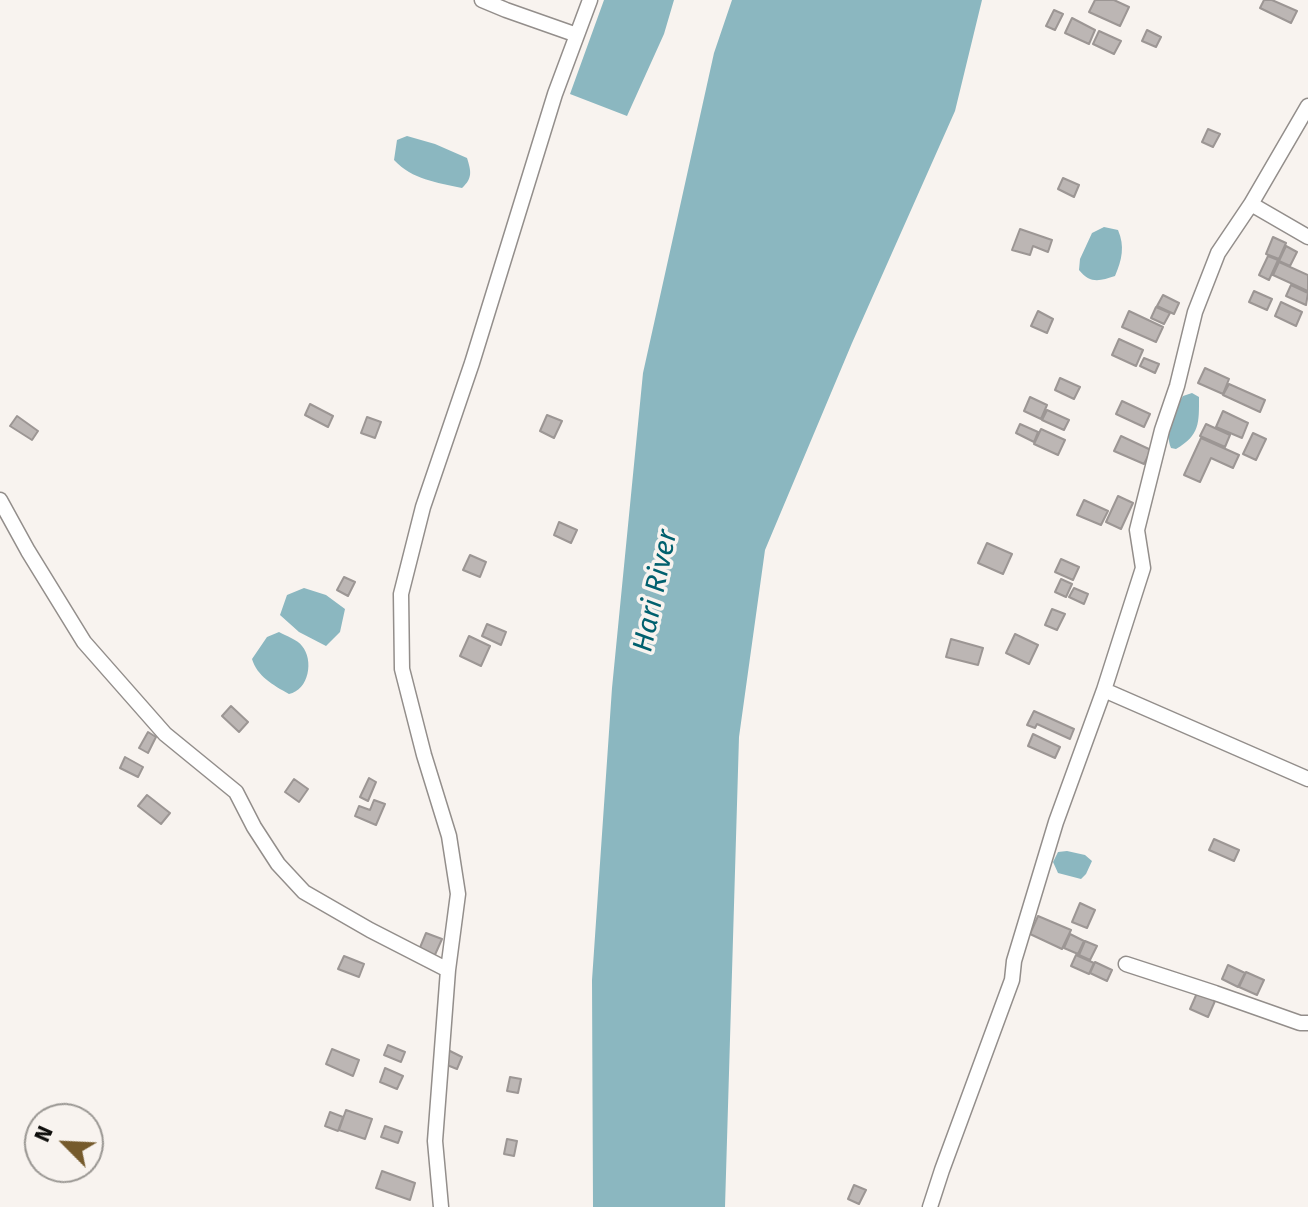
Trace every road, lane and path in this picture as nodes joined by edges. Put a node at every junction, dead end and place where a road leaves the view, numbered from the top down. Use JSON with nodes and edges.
{"nodes":[{"id":1,"x":482,"y":0,"type":"edge"},
{"id":2,"x":590,"y":0,"type":"edge"},
{"id":3,"x":577,"y":35,"type":"junction"},
{"id":4,"x":1308,"y":106,"type":"edge"},
{"id":5,"x":1251,"y":204,"type":"junction"},
{"id":6,"x":1308,"y":237,"type":"edge"},
{"id":7,"x":0,"y":500,"type":"edge"},
{"id":8,"x":1104,"y":690,"type":"junction"},
{"id":9,"x":1308,"y":779,"type":"edge"},
{"id":10,"x":1126,"y":964,"type":"dead end"},
{"id":11,"x":448,"y":970,"type":"junction"},
{"id":12,"x":1308,"y":1023,"type":"edge"},
{"id":13,"x":441,"y":1207,"type":"edge"},
{"id":14,"x":930,"y":1207,"type":"edge"}],
"edges":[{"from":1,"to":3,"type":"street"},
{"from":2,"to":3,"type":"street"},
{"from":3,"to":11,"type":"street"},
{"from":4,"to":5,"type":"street"},
{"from":5,"to":6,"type":"street"},
{"from":5,"to":8,"type":"street"},
{"from":7,"to":11,"type":"street"},
{"from":8,"to":9,"type":"street"},
{"from":8,"to":14,"type":"street"},
{"from":10,"to":12,"type":"street"},
{"from":11,"to":13,"type":"street"}]}
